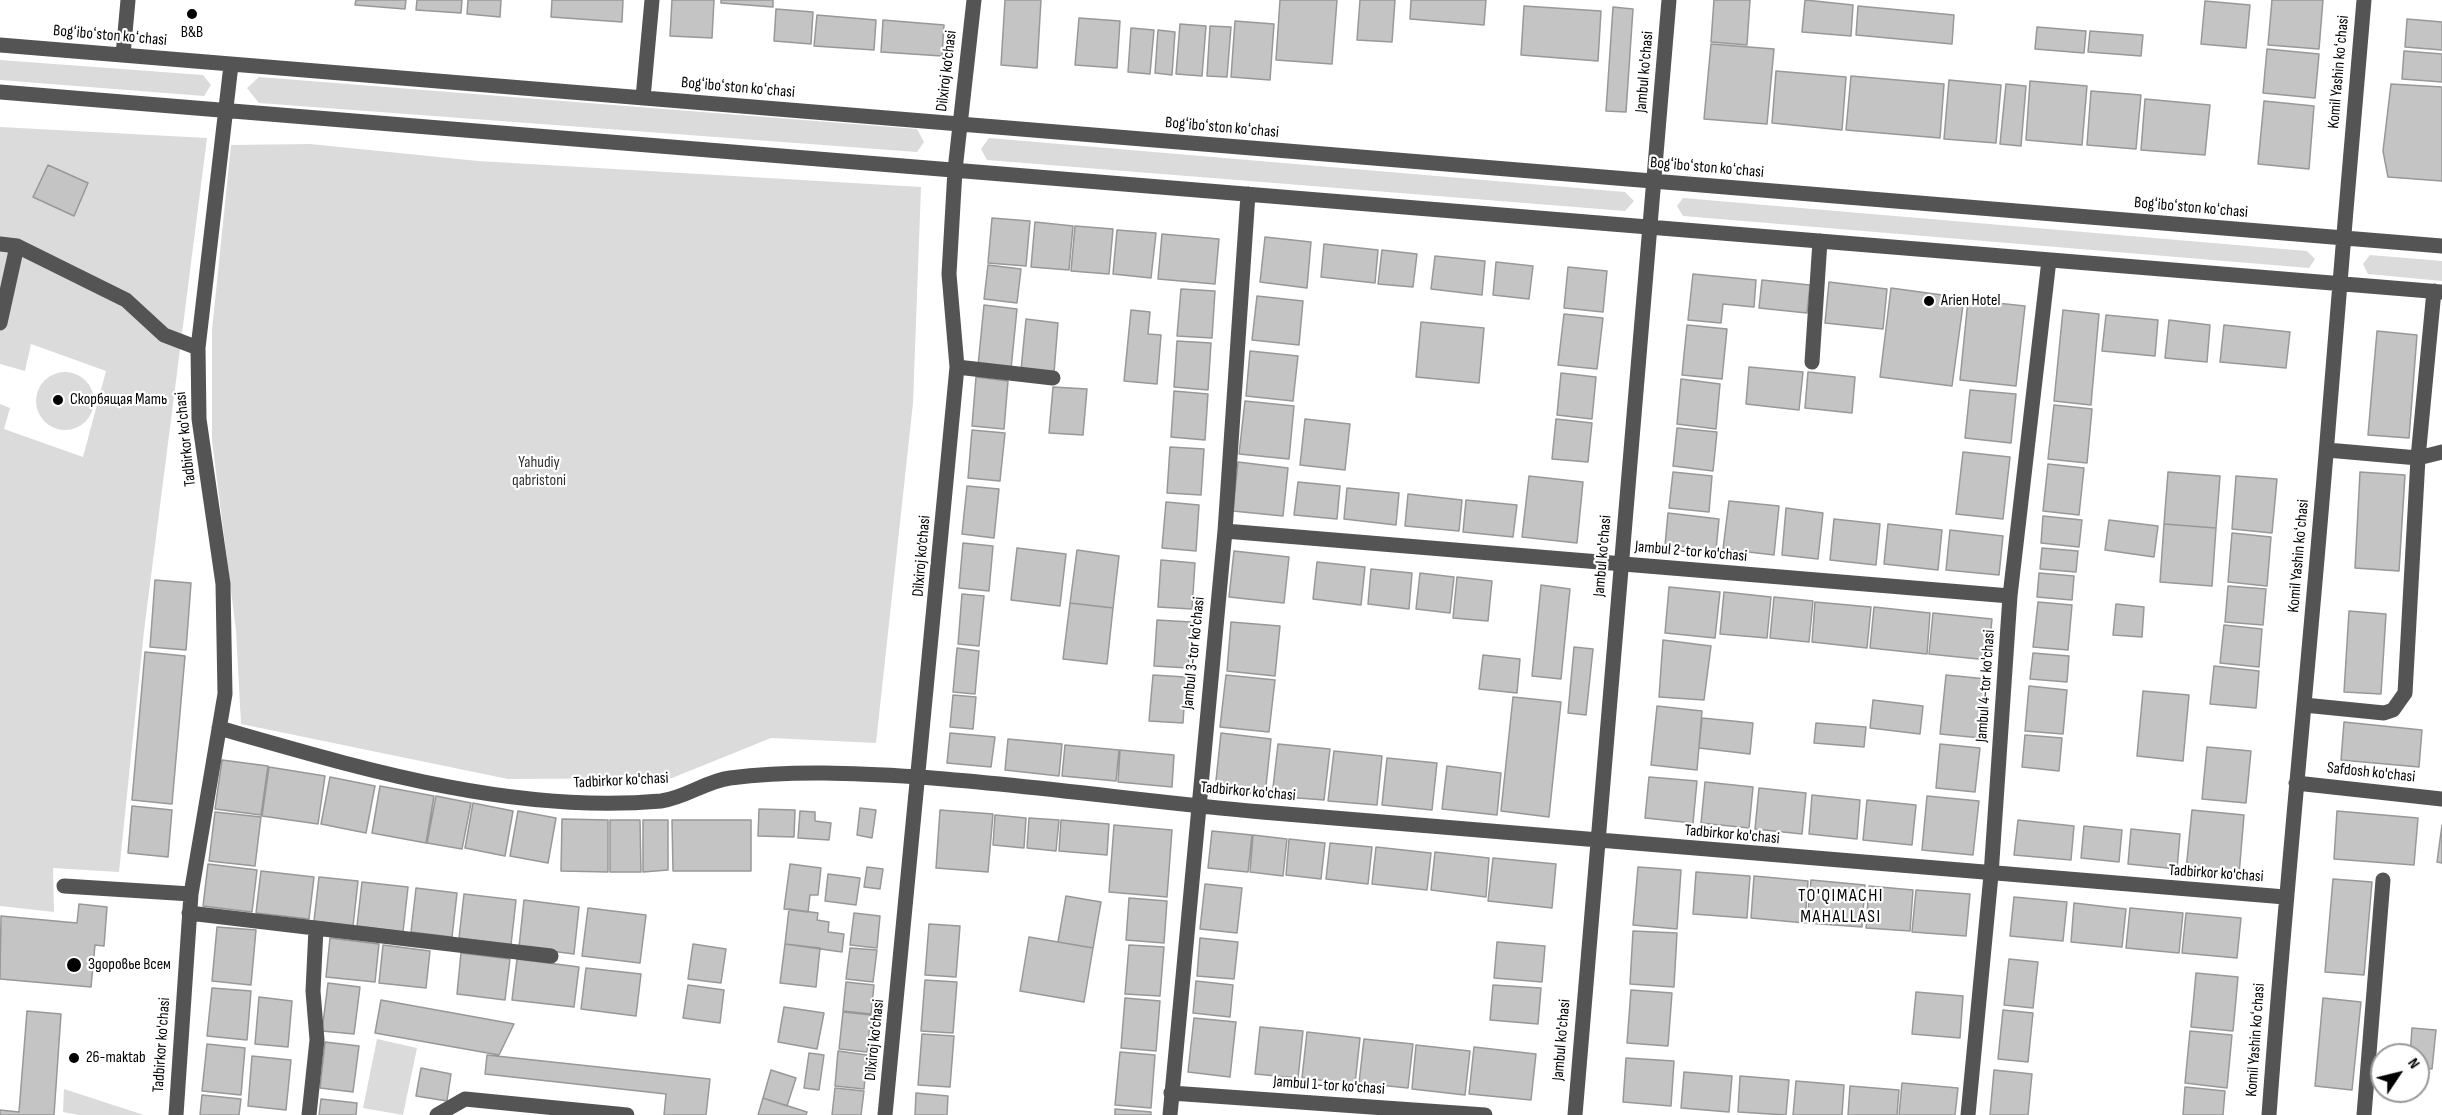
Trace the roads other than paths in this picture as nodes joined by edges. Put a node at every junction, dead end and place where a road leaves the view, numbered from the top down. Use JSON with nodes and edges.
{"nodes":[{"id":1,"x":128,"y":0,"type":"edge"},
{"id":2,"x":652,"y":0,"type":"edge"},
{"id":3,"x":974,"y":0,"type":"edge"},
{"id":4,"x":1670,"y":0,"type":"edge"},
{"id":5,"x":2364,"y":0,"type":"edge"},
{"id":6,"x":0,"y":45,"type":"edge"},
{"id":7,"x":123,"y":55,"type":"junction"},
{"id":8,"x":231,"y":65,"type":"junction"},
{"id":9,"x":0,"y":92,"type":"edge"},
{"id":10,"x":643,"y":98,"type":"junction"},
{"id":11,"x":226,"y":110,"type":"junction"},
{"id":12,"x":959,"y":124,"type":"junction"},
{"id":13,"x":955,"y":170,"type":"junction"},
{"id":14,"x":1653,"y":182,"type":"junction"},
{"id":15,"x":1248,"y":194,"type":"junction"},
{"id":16,"x":1649,"y":227,"type":"junction"},
{"id":17,"x":2342,"y":238,"type":"junction"},
{"id":18,"x":1820,"y":241,"type":"junction"},
{"id":19,"x":0,"y":244,"type":"edge"},
{"id":20,"x":16,"y":246,"type":"junction"},
{"id":21,"x":2442,"y":246,"type":"edge"},
{"id":22,"x":2049,"y":260,"type":"junction"},
{"id":23,"x":2339,"y":284,"type":"junction"},
{"id":24,"x":2438,"y":292,"type":"edge"},
{"id":25,"x":0,"y":323,"type":"edge"},
{"id":26,"x":198,"y":348,"type":"junction"},
{"id":27,"x":1812,"y":362,"type":"dead end"},
{"id":28,"x":957,"y":367,"type":"junction"},
{"id":29,"x":1053,"y":378,"type":"dead end"},
{"id":30,"x":2327,"y":450,"type":"junction"},
{"id":31,"x":2442,"y":452,"type":"edge"},
{"id":32,"x":2418,"y":459,"type":"junction"},
{"id":33,"x":1225,"y":531,"type":"junction"},
{"id":34,"x":1621,"y":565,"type":"junction"},
{"id":35,"x":2010,"y":596,"type":"junction"},
{"id":36,"x":2304,"y":705,"type":"junction"},
{"id":37,"x":219,"y":728,"type":"junction"},
{"id":38,"x":920,"y":777,"type":"junction"},
{"id":39,"x":2296,"y":783,"type":"junction"},
{"id":40,"x":2442,"y":799,"type":"edge"},
{"id":41,"x":1197,"y":806,"type":"junction"},
{"id":42,"x":1596,"y":841,"type":"junction"},
{"id":43,"x":1991,"y":875,"type":"junction"},
{"id":44,"x":2383,"y":880,"type":"dead end"},
{"id":45,"x":64,"y":886,"type":"dead end"},
{"id":46,"x":191,"y":894,"type":"junction"},
{"id":47,"x":2285,"y":897,"type":"junction"},
{"id":48,"x":189,"y":913,"type":"junction"},
{"id":49,"x":316,"y":928,"type":"junction"},
{"id":50,"x":551,"y":956,"type":"dead end"},
{"id":51,"x":1172,"y":1093,"type":"junction"},
{"id":52,"x":176,"y":1115,"type":"edge"},
{"id":53,"x":309,"y":1115,"type":"edge"},
{"id":54,"x":437,"y":1115,"type":"edge"},
{"id":55,"x":627,"y":1115,"type":"edge"},
{"id":56,"x":885,"y":1115,"type":"edge"},
{"id":57,"x":1170,"y":1115,"type":"edge"},
{"id":58,"x":1485,"y":1115,"type":"edge"},
{"id":59,"x":1575,"y":1115,"type":"edge"},
{"id":60,"x":1968,"y":1115,"type":"edge"},
{"id":61,"x":2269,"y":1115,"type":"edge"},
{"id":62,"x":2364,"y":1115,"type":"edge"}],
"edges":[{"from":1,"to":7,"type":"street"},
{"from":2,"to":10,"type":"street"},
{"from":3,"to":12,"type":"street","name":"Dilxiroj ko‘chasi"},
{"from":4,"to":14,"type":"street","name":"Jambul ko'chasi"},
{"from":5,"to":17,"type":"street","name":"Komil Yashin koʻchasi"},
{"from":6,"to":7,"type":"street","name":"Bogʻiboʻston koʻchasi"},
{"from":7,"to":8,"type":"street","name":"Bogʻiboʻston koʻchasi"},
{"from":8,"to":10,"type":"street","name":"Bogʻiboʻston koʻchasi"},
{"from":8,"to":11,"type":"street","name":"Tadbirkor ko'chasi"},
{"from":9,"to":11,"type":"street"},
{"from":10,"to":12,"type":"street","name":"Bogʻiboʻston koʻchasi"},
{"from":11,"to":13,"type":"street"},
{"from":11,"to":26,"type":"street","name":"Tadbirkor ko'chasi"},
{"from":12,"to":13,"type":"street","name":"Dilxiroj ko‘chasi"},
{"from":12,"to":14,"type":"street","name":"Bogʻiboʻston koʻchasi"},
{"from":13,"to":15,"type":"street"},
{"from":13,"to":28,"type":"street","name":"Dilxiroj ko‘chasi"},
{"from":14,"to":16,"type":"street","name":"Jambul ko'chasi"},
{"from":14,"to":17,"type":"street","name":"Bogʻiboʻston koʻchasi"},
{"from":15,"to":16,"type":"street"},
{"from":15,"to":33,"type":"street","name":"Jambul 3-tor ko'chasi"},
{"from":16,"to":18,"type":"street"},
{"from":16,"to":34,"type":"street","name":"Jambul ko'chasi"},
{"from":17,"to":21,"type":"street","name":"Bogʻiboʻston koʻchasi"},
{"from":17,"to":23,"type":"street","name":"Komil Yashin koʻchasi"},
{"from":18,"to":22,"type":"street"},
{"from":18,"to":27,"type":"street"},
{"from":19,"to":20,"type":"street"},
{"from":20,"to":25,"type":"street"},
{"from":20,"to":26,"type":"street"},
{"from":22,"to":23,"type":"street"},
{"from":22,"to":35,"type":"street","name":"Jambul 4-tor ko'chasi"},
{"from":23,"to":24,"type":"street"},
{"from":23,"to":30,"type":"street","name":"Komil Yashin koʻchasi"},
{"from":24,"to":32,"type":"street"},
{"from":26,"to":37,"type":"street","name":"Tadbirkor ko'chasi"},
{"from":28,"to":29,"type":"street"},
{"from":28,"to":38,"type":"street","name":"Dilxiroj ko‘chasi"},
{"from":30,"to":32,"type":"street"},
{"from":30,"to":36,"type":"street","name":"Komil Yashin koʻchasi"},
{"from":31,"to":32,"type":"street"},
{"from":32,"to":36,"type":"street"},
{"from":33,"to":34,"type":"street","name":"Jambul 2-tor ko'chasi"},
{"from":33,"to":41,"type":"street","name":"Jambul 3-tor ko'chasi"},
{"from":34,"to":35,"type":"street","name":"Jambul 2-tor ko'chasi"},
{"from":34,"to":42,"type":"street","name":"Jambul ko'chasi"},
{"from":35,"to":43,"type":"street","name":"Jambul 4-tor ko'chasi"},
{"from":36,"to":39,"type":"street","name":"Komil Yashin koʻchasi"},
{"from":37,"to":38,"type":"street","name":"Tadbirkor ko'chasi"},
{"from":37,"to":46,"type":"street","name":"Tadbirkor ko'chasi"},
{"from":38,"to":41,"type":"street","name":"Tadbirkor ko'chasi"},
{"from":38,"to":56,"type":"street","name":"Dilxiroj ko‘chasi"},
{"from":39,"to":40,"type":"street","name":"Safdosh ko'chasi"},
{"from":39,"to":47,"type":"street","name":"Komil Yashin koʻchasi"},
{"from":41,"to":42,"type":"street","name":"Tadbirkor ko'chasi"},
{"from":41,"to":51,"type":"street","name":"Jambul 3-tor ko'chasi"},
{"from":42,"to":43,"type":"street","name":"Tadbirkor ko'chasi"},
{"from":42,"to":59,"type":"street","name":"Jambul ko'chasi"},
{"from":43,"to":47,"type":"street","name":"Tadbirkor ko'chasi"},
{"from":43,"to":60,"type":"street","name":"Jambul 4-tor ko'chasi"},
{"from":44,"to":62,"type":"street"},
{"from":45,"to":46,"type":"street"},
{"from":46,"to":48,"type":"street","name":"Tadbirkor ko'chasi"},
{"from":47,"to":61,"type":"street","name":"Komil Yashin koʻchasi"},
{"from":48,"to":49,"type":"street"},
{"from":48,"to":52,"type":"street","name":"Tadbirkor ko'chasi"},
{"from":49,"to":50,"type":"street"},
{"from":49,"to":53,"type":"street"},
{"from":51,"to":57,"type":"street","name":"Jambul 3-tor ko'chasi"},
{"from":51,"to":58,"type":"street","name":"Jambul 1-tor ko'chasi"},
{"from":54,"to":55,"type":"street"}]}
